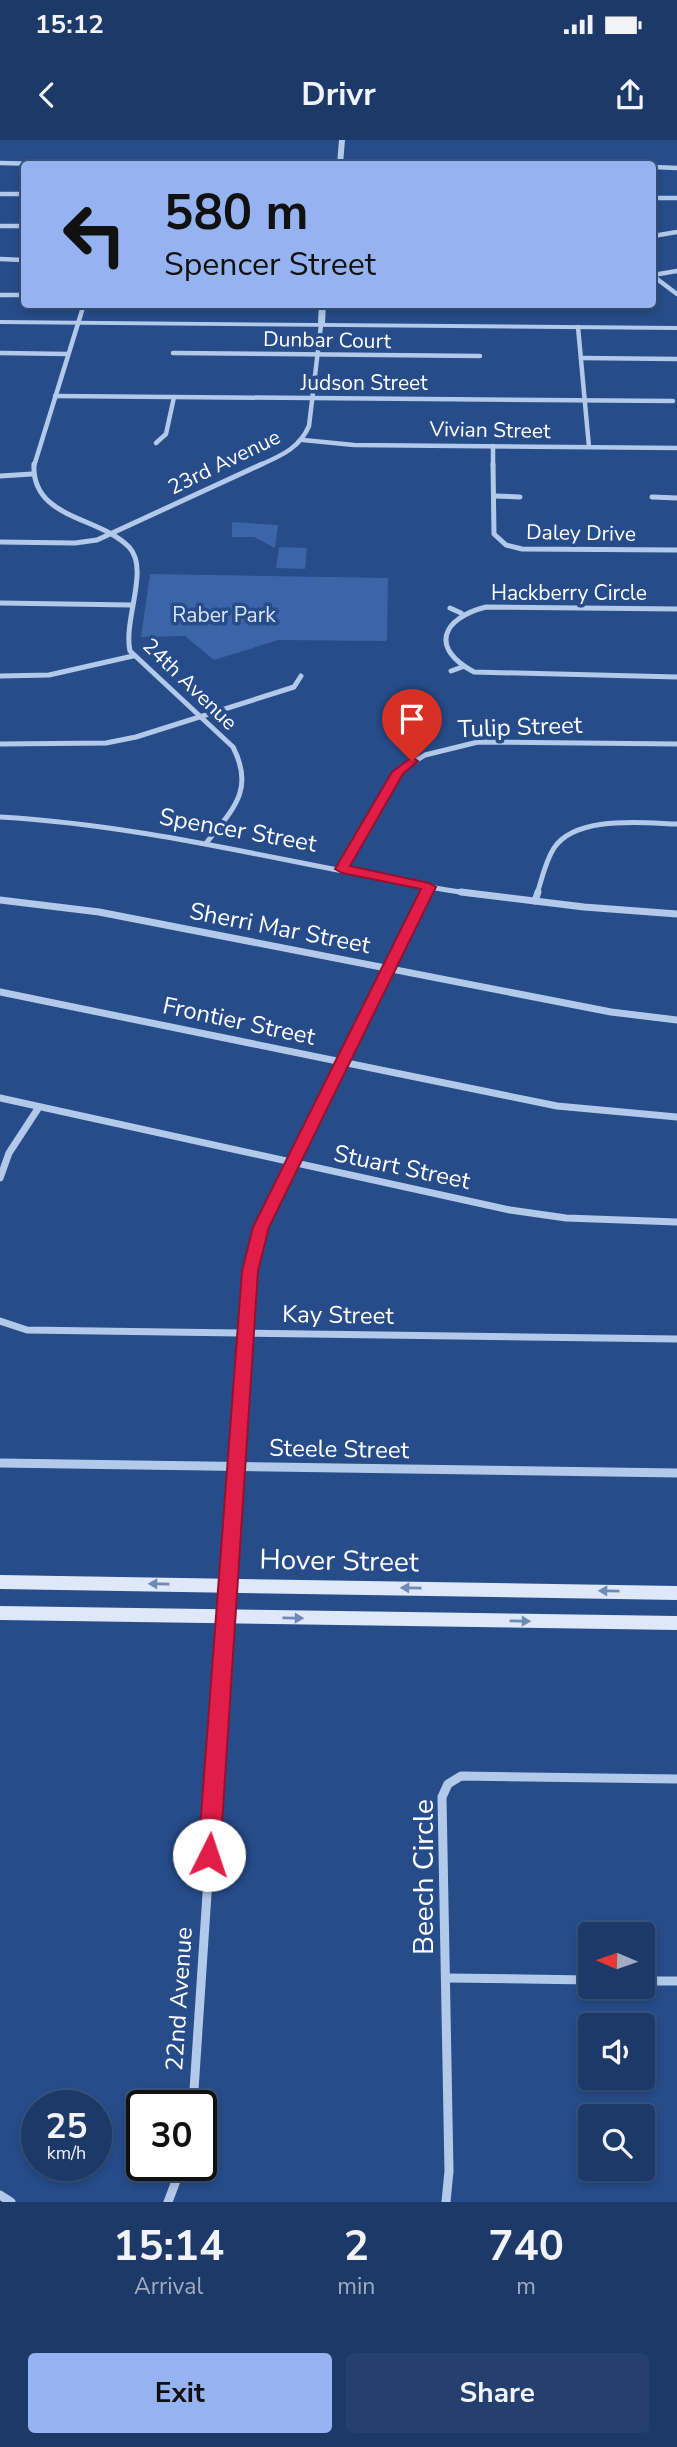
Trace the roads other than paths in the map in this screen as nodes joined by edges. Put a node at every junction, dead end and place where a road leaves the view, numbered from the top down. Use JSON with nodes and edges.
{"nodes":[{"id":1,"x":342,"y":140,"type":"edge"},
{"id":2,"x":340,"y":161,"type":"edge"},
{"id":3,"x":0,"y":163,"type":"edge"},
{"id":4,"x":21,"y":163,"type":"edge"},
{"id":5,"x":656,"y":167,"type":"edge"},
{"id":6,"x":677,"y":167,"type":"edge"},
{"id":7,"x":0,"y":194,"type":"edge"},
{"id":8,"x":21,"y":194,"type":"edge"},
{"id":9,"x":656,"y":198,"type":"edge"},
{"id":10,"x":677,"y":198,"type":"edge"},
{"id":11,"x":0,"y":226,"type":"edge"},
{"id":12,"x":21,"y":226,"type":"edge"},
{"id":13,"x":677,"y":232,"type":"edge"},
{"id":14,"x":656,"y":236,"type":"edge"},
{"id":15,"x":0,"y":259,"type":"edge"},
{"id":16,"x":21,"y":260,"type":"edge"},
{"id":17,"x":677,"y":271,"type":"edge"},
{"id":18,"x":656,"y":275,"type":"edge"},
{"id":19,"x":656,"y":278,"type":"edge"},
{"id":20,"x":677,"y":294,"type":"edge"},
{"id":21,"x":0,"y":295,"type":"edge"},
{"id":22,"x":21,"y":295,"type":"edge"},
{"id":23,"x":83,"y":308,"type":"edge"},
{"id":24,"x":323,"y":308,"type":"edge"},
{"id":25,"x":0,"y":321,"type":"edge"},
{"id":26,"x":78,"y":323,"type":"junction"},
{"id":27,"x":321,"y":325,"type":"junction"},
{"id":28,"x":578,"y":327,"type":"junction"},
{"id":29,"x":677,"y":328,"type":"edge"},
{"id":30,"x":0,"y":353,"type":"edge"},
{"id":31,"x":68,"y":354,"type":"junction"},
{"id":32,"x":173,"y":354,"type":"dead end"},
{"id":33,"x":317,"y":356,"type":"junction"},
{"id":34,"x":480,"y":356,"type":"dead end"},
{"id":35,"x":581,"y":358,"type":"junction"},
{"id":36,"x":677,"y":359,"type":"edge"},
{"id":37,"x":55,"y":396,"type":"junction"},
{"id":38,"x":174,"y":397,"type":"junction"},
{"id":39,"x":312,"y":398,"type":"junction"},
{"id":40,"x":585,"y":400,"type":"junction"},
{"id":41,"x":673,"y":401,"type":"dead end"},
{"id":42,"x":303,"y":440,"type":"junction"},
{"id":43,"x":156,"y":443,"type":"dead end"},
{"id":44,"x":493,"y":446,"type":"junction"},
{"id":45,"x":589,"y":447,"type":"junction"},
{"id":46,"x":677,"y":448,"type":"edge"},
{"id":47,"x":32,"y":474,"type":"junction"},
{"id":48,"x":0,"y":476,"type":"edge"},
{"id":49,"x":494,"y":496,"type":"junction"},
{"id":50,"x":520,"y":496,"type":"dead end"},
{"id":51,"x":652,"y":497,"type":"dead end"},
{"id":52,"x":677,"y":498,"type":"edge"},
{"id":53,"x":110,"y":534,"type":"junction"},
{"id":54,"x":0,"y":542,"type":"edge"},
{"id":55,"x":506,"y":545,"type":"junction"},
{"id":56,"x":495,"y":549,"type":"dead end"},
{"id":57,"x":677,"y":551,"type":"edge"},
{"id":58,"x":0,"y":603,"type":"edge"},
{"id":59,"x":131,"y":605,"type":"junction"},
{"id":60,"x":450,"y":608,"type":"dead end"},
{"id":61,"x":677,"y":609,"type":"edge"},
{"id":62,"x":461,"y":614,"type":"junction"},
{"id":63,"x":133,"y":656,"type":"junction"},
{"id":64,"x":461,"y":667,"type":"junction"},
{"id":65,"x":451,"y":671,"type":"dead end"},
{"id":66,"x":0,"y":676,"type":"edge"},
{"id":67,"x":301,"y":677,"type":"dead end"},
{"id":68,"x":677,"y":677,"type":"edge"},
{"id":69,"x":200,"y":716,"type":"junction"},
{"id":70,"x":0,"y":744,"type":"edge"},
{"id":71,"x":677,"y":744,"type":"edge"},
{"id":72,"x":0,"y":817,"type":"edge"},
{"id":73,"x":677,"y":824,"type":"edge"},
{"id":74,"x":207,"y":842,"type":"junction"},
{"id":75,"x":342,"y":869,"type":"junction"},
{"id":76,"x":429,"y":887,"type":"junction"},
{"id":77,"x":0,"y":900,"type":"edge"},
{"id":78,"x":535,"y":901,"type":"junction"},
{"id":79,"x":677,"y":914,"type":"edge"},
{"id":80,"x":389,"y":969,"type":"junction"},
{"id":81,"x":0,"y":992,"type":"edge"},
{"id":82,"x":677,"y":1020,"type":"edge"},
{"id":83,"x":342,"y":1062,"type":"junction"},
{"id":84,"x":0,"y":1098,"type":"edge"},
{"id":85,"x":39,"y":1107,"type":"junction"},
{"id":86,"x":677,"y":1117,"type":"edge"},
{"id":87,"x":292,"y":1163,"type":"junction"},
{"id":88,"x":0,"y":1178,"type":"edge"},
{"id":89,"x":677,"y":1222,"type":"edge"},
{"id":90,"x":0,"y":1321,"type":"edge"},
{"id":91,"x":246,"y":1333,"type":"junction"},
{"id":92,"x":677,"y":1339,"type":"edge"},
{"id":93,"x":0,"y":1463,"type":"edge"},
{"id":94,"x":237,"y":1466,"type":"junction"},
{"id":95,"x":677,"y":1473,"type":"edge"},
{"id":96,"x":0,"y":1582,"type":"edge"},
{"id":97,"x":227,"y":1585,"type":"junction"},
{"id":98,"x":677,"y":1593,"type":"edge"},
{"id":99,"x":0,"y":1613,"type":"edge"},
{"id":100,"x":224,"y":1617,"type":"junction"},
{"id":101,"x":677,"y":1623,"type":"edge"},
{"id":102,"x":677,"y":1779,"type":"edge"},
{"id":103,"x":448,"y":1978,"type":"junction"},
{"id":104,"x":578,"y":1980,"type":"edge"},
{"id":105,"x":655,"y":1981,"type":"edge"},
{"id":106,"x":677,"y":1982,"type":"edge"},
{"id":107,"x":194,"y":2090,"type":"edge"},
{"id":108,"x":176,"y":2181,"type":"edge"},
{"id":109,"x":0,"y":2195,"type":"edge"},
{"id":110,"x":11,"y":2202,"type":"edge"},
{"id":111,"x":167,"y":2202,"type":"edge"},
{"id":112,"x":446,"y":2202,"type":"edge"}],
"edges":[{"from":1,"to":2,"type":"street"},
{"from":3,"to":4,"type":"street"},
{"from":5,"to":6,"type":"street"},
{"from":7,"to":8,"type":"street"},
{"from":9,"to":10,"type":"street"},
{"from":11,"to":12,"type":"street"},
{"from":13,"to":14,"type":"street"},
{"from":15,"to":16,"type":"street"},
{"from":17,"to":18,"type":"street"},
{"from":19,"to":20,"type":"street"},
{"from":21,"to":22,"type":"street"},
{"from":23,"to":26,"type":"street"},
{"from":24,"to":27,"type":"street","name":"23rd Avenue"},
{"from":25,"to":26,"type":"street"},
{"from":26,"to":27,"type":"street"},
{"from":26,"to":31,"type":"street"},
{"from":27,"to":28,"type":"street"},
{"from":27,"to":33,"type":"street","name":"23rd Avenue"},
{"from":28,"to":29,"type":"street"},
{"from":28,"to":35,"type":"street"},
{"from":30,"to":31,"type":"street"},
{"from":31,"to":37,"type":"street"},
{"from":32,"to":33,"type":"street","name":"Dunbar Court"},
{"from":33,"to":34,"type":"street","name":"Dunbar Court"},
{"from":33,"to":39,"type":"street","name":"23rd Avenue"},
{"from":35,"to":36,"type":"street"},
{"from":35,"to":40,"type":"street"},
{"from":37,"to":38,"type":"street","name":"Judson Street"},
{"from":37,"to":47,"type":"street"},
{"from":38,"to":39,"type":"street","name":"Judson Street"},
{"from":38,"to":43,"type":"street"},
{"from":39,"to":40,"type":"street","name":"Judson Street"},
{"from":39,"to":42,"type":"street","name":"23rd Avenue"},
{"from":40,"to":41,"type":"street","name":"Judson Street"},
{"from":40,"to":45,"type":"street"},
{"from":42,"to":44,"type":"street","name":"Vivian Street"},
{"from":42,"to":53,"type":"street","name":"23rd Avenue"},
{"from":44,"to":45,"type":"street","name":"Vivian Street"},
{"from":44,"to":49,"type":"street","name":"Daley Drive"},
{"from":45,"to":46,"type":"street","name":"Vivian Street"},
{"from":47,"to":48,"type":"street"},
{"from":47,"to":53,"type":"street","name":"24th Avenue"},
{"from":49,"to":50,"type":"street"},
{"from":49,"to":55,"type":"street","name":"Daley Drive"},
{"from":51,"to":52,"type":"street"},
{"from":53,"to":54,"type":"street","name":"23rd Avenue"},
{"from":53,"to":59,"type":"street","name":"24th Avenue"},
{"from":55,"to":56,"type":"street"},
{"from":55,"to":57,"type":"street","name":"Daley Drive"},
{"from":58,"to":59,"type":"street"},
{"from":59,"to":63,"type":"street","name":"24th Avenue"},
{"from":60,"to":62,"type":"street","name":"Hackberry Circle"},
{"from":61,"to":62,"type":"street","name":"Hackberry Circle"},
{"from":62,"to":64,"type":"street","name":"Hackberry Circle"},
{"from":63,"to":66,"type":"street"},
{"from":63,"to":69,"type":"street","name":"24th Avenue"},
{"from":64,"to":65,"type":"street"},
{"from":64,"to":68,"type":"street"},
{"from":67,"to":69,"type":"street"},
{"from":69,"to":70,"type":"street"},
{"from":69,"to":74,"type":"street","name":"24th Avenue"},
{"from":71,"to":75,"type":"street","name":"Tulip Street"},
{"from":72,"to":74,"type":"street","name":"Spencer Street"},
{"from":73,"to":78,"type":"street"},
{"from":74,"to":75,"type":"street","name":"Spencer Street"},
{"from":75,"to":76,"type":"street","name":"Spencer Street"},
{"from":76,"to":78,"type":"street","name":"Spencer Street"},
{"from":76,"to":80,"type":"street","name":"22nd Avenue"},
{"from":77,"to":80,"type":"street","name":"Sherri Mar Street"},
{"from":78,"to":79,"type":"street","name":"Spencer Street"},
{"from":80,"to":82,"type":"street","name":"Sherri Mar Street"},
{"from":80,"to":83,"type":"street","name":"22nd Avenue"},
{"from":81,"to":83,"type":"street","name":"Frontier Street"},
{"from":83,"to":86,"type":"street","name":"Frontier Street"},
{"from":83,"to":87,"type":"street","name":"22nd Avenue"},
{"from":84,"to":85,"type":"street","name":"Stuart Street"},
{"from":85,"to":87,"type":"street","name":"Stuart Street"},
{"from":85,"to":88,"type":"street"},
{"from":87,"to":89,"type":"street","name":"Stuart Street"},
{"from":87,"to":91,"type":"street","name":"22nd Avenue"},
{"from":90,"to":91,"type":"street","name":"Kay Street"},
{"from":91,"to":92,"type":"street","name":"Kay Street"},
{"from":91,"to":94,"type":"street","name":"22nd Avenue"},
{"from":93,"to":94,"type":"street","name":"Steele Street"},
{"from":94,"to":95,"type":"street","name":"Steele Street"},
{"from":94,"to":97,"type":"street","name":"22nd Avenue"},
{"from":97,"to":96,"type":"main road","name":"Hover Street","one_way":true},
{"from":98,"to":97,"type":"main road","name":"Hover Street","one_way":true},
{"from":97,"to":100,"type":"street","name":"22nd Avenue"},
{"from":99,"to":100,"type":"main road"},
{"from":100,"to":101,"type":"main road","one_way":true},
{"from":100,"to":107,"type":"street","name":"22nd Avenue"},
{"from":102,"to":103,"type":"street","name":"Beech Circle"},
{"from":103,"to":104,"type":"street"},
{"from":103,"to":112,"type":"street","name":"Beech Circle"},
{"from":105,"to":106,"type":"street"},
{"from":108,"to":111,"type":"street"},
{"from":109,"to":110,"type":"street"}]}
